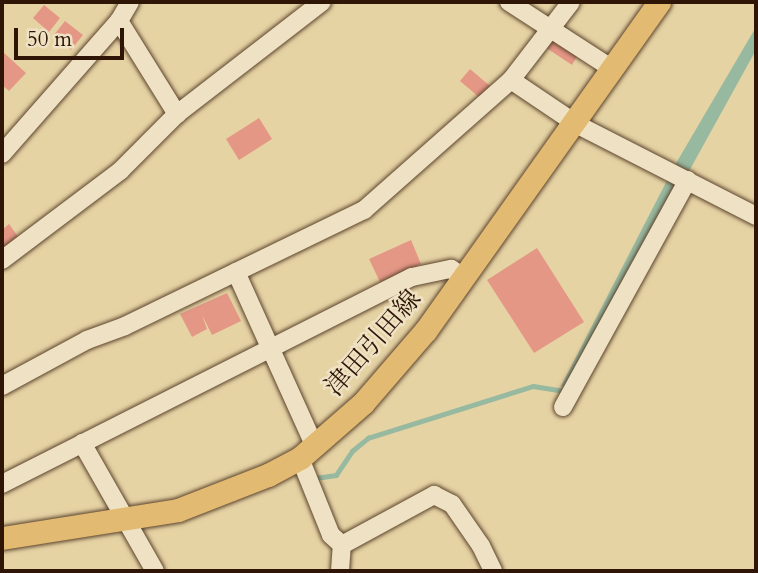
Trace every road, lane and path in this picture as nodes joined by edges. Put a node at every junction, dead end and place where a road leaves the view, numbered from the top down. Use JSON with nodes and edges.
{"nodes":[{"id":1,"x":131,"y":2,"type":"edge"},
{"id":2,"x":322,"y":2,"type":"edge"},
{"id":3,"x":509,"y":2,"type":"edge"},
{"id":4,"x":571,"y":2,"type":"edge"},
{"id":5,"x":659,"y":2,"type":"edge"},
{"id":6,"x":119,"y":21,"type":"junction"},
{"id":7,"x":550,"y":30,"type":"junction"},
{"id":8,"x":611,"y":68,"type":"junction"},
{"id":9,"x":511,"y":80,"type":"junction"},
{"id":10,"x":177,"y":114,"type":"junction"},
{"id":11,"x":574,"y":122,"type":"junction"},
{"id":12,"x":2,"y":154,"type":"edge"},
{"id":13,"x":688,"y":180,"type":"junction"},
{"id":14,"x":756,"y":216,"type":"edge"},
{"id":15,"x":2,"y":260,"type":"edge"},
{"id":16,"x":236,"y":272,"type":"junction"},
{"id":17,"x":462,"y":276,"type":"junction"},
{"id":18,"x":268,"y":349,"type":"junction"},
{"id":19,"x":2,"y":386,"type":"edge"},
{"id":20,"x":564,"y":407,"type":"dead end"},
{"id":21,"x":82,"y":443,"type":"junction"},
{"id":22,"x":307,"y":452,"type":"junction"},
{"id":23,"x":2,"y":484,"type":"edge"},
{"id":24,"x":127,"y":519,"type":"junction"},
{"id":25,"x":2,"y":538,"type":"edge"},
{"id":26,"x":342,"y":545,"type":"junction"},
{"id":27,"x":156,"y":571,"type":"edge"},
{"id":28,"x":340,"y":571,"type":"edge"},
{"id":29,"x":493,"y":571,"type":"edge"}],
"edges":[{"from":1,"to":6,"type":"street"},
{"from":2,"to":10,"type":"street"},
{"from":3,"to":7,"type":"street"},
{"from":4,"to":7,"type":"street"},
{"from":5,"to":8,"type":"main road","name":"津田引田線"},
{"from":6,"to":10,"type":"street"},
{"from":6,"to":12,"type":"street"},
{"from":7,"to":8,"type":"street"},
{"from":7,"to":9,"type":"street"},
{"from":8,"to":11,"type":"main road","name":"津田引田線"},
{"from":9,"to":11,"type":"street"},
{"from":9,"to":16,"type":"street"},
{"from":10,"to":15,"type":"street"},
{"from":11,"to":13,"type":"street"},
{"from":11,"to":17,"type":"main road","name":"津田引田線"},
{"from":13,"to":14,"type":"street"},
{"from":13,"to":20,"type":"street"},
{"from":16,"to":18,"type":"street"},
{"from":16,"to":19,"type":"street"},
{"from":17,"to":18,"type":"street"},
{"from":17,"to":22,"type":"main road","name":"津田引田線"},
{"from":18,"to":21,"type":"street"},
{"from":18,"to":22,"type":"street"},
{"from":21,"to":23,"type":"street"},
{"from":21,"to":24,"type":"street"},
{"from":22,"to":24,"type":"main road","name":"津田引田線"},
{"from":22,"to":26,"type":"street"},
{"from":24,"to":25,"type":"main road","name":"津田引田線"},
{"from":24,"to":27,"type":"street"},
{"from":26,"to":28,"type":"street"},
{"from":26,"to":29,"type":"street"}]}
